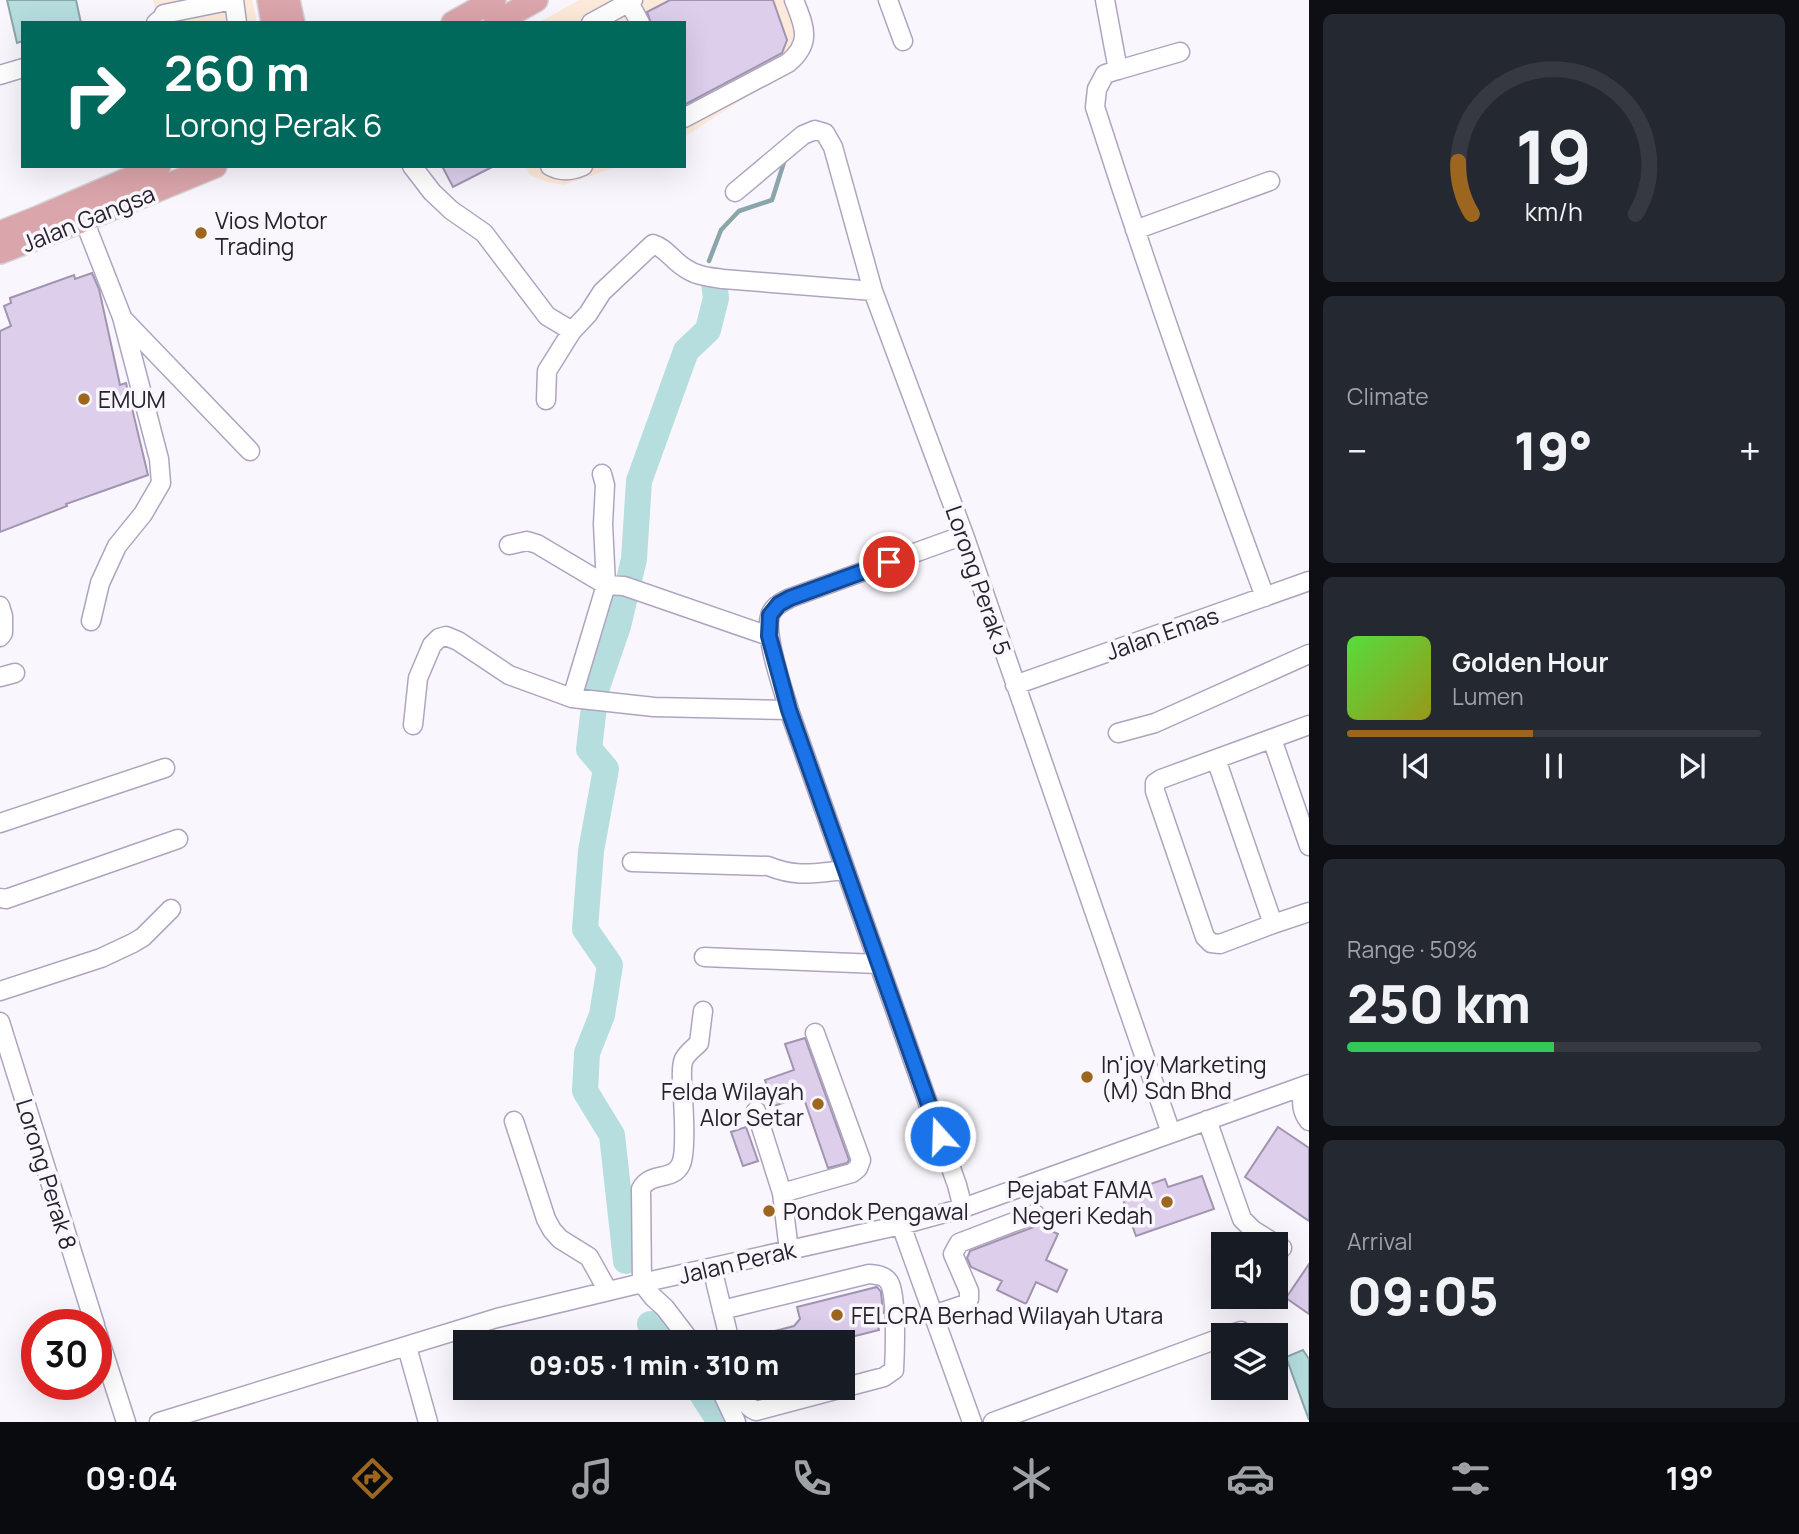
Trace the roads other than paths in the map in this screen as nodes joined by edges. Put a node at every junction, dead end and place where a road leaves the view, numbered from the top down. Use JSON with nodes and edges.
{"nodes":[{"id":1,"x":234,"y":0,"type":"edge"},
{"id":2,"x":269,"y":0,"type":"edge"},
{"id":3,"x":288,"y":0,"type":"edge"},
{"id":4,"x":494,"y":0,"type":"edge"},
{"id":5,"x":536,"y":0,"type":"edge"},
{"id":6,"x":794,"y":0,"type":"edge"},
{"id":7,"x":888,"y":0,"type":"edge"},
{"id":8,"x":1105,"y":0,"type":"edge"},
{"id":9,"x":631,"y":1,"type":"edge"},
{"id":10,"x":160,"y":12,"type":"edge"},
{"id":11,"x":193,"y":15,"type":"edge"},
{"id":12,"x":237,"y":21,"type":"edge"},
{"id":13,"x":274,"y":21,"type":"edge"},
{"id":14,"x":293,"y":21,"type":"edge"},
{"id":15,"x":457,"y":21,"type":"edge"},
{"id":16,"x":499,"y":21,"type":"edge"},
{"id":17,"x":595,"y":21,"type":"edge"},
{"id":18,"x":639,"y":21,"type":"edge"},
{"id":19,"x":903,"y":41,"type":"dead end"},
{"id":20,"x":1180,"y":52,"type":"dead end"},
{"id":21,"x":21,"y":69,"type":"edge"},
{"id":22,"x":1118,"y":70,"type":"junction"},
{"id":23,"x":0,"y":75,"type":"edge"},
{"id":24,"x":686,"y":113,"type":"edge"},
{"id":25,"x":154,"y":168,"type":"edge"},
{"id":26,"x":210,"y":168,"type":"edge"},
{"id":27,"x":414,"y":168,"type":"edge"},
{"id":28,"x":553,"y":168,"type":"edge"},
{"id":29,"x":576,"y":168,"type":"edge"},
{"id":30,"x":1270,"y":181,"type":"dead end"},
{"id":31,"x":735,"y":192,"type":"dead end"},
{"id":32,"x":84,"y":220,"type":"junction"},
{"id":33,"x":1135,"y":230,"type":"junction"},
{"id":34,"x":0,"y":233,"type":"edge"},
{"id":35,"x":0,"y":252,"type":"edge"},
{"id":36,"x":873,"y":291,"type":"junction"},
{"id":37,"x":122,"y":317,"type":"junction"},
{"id":38,"x":572,"y":331,"type":"junction"},
{"id":39,"x":546,"y":400,"type":"dead end"},
{"id":40,"x":250,"y":451,"type":"dead end"},
{"id":41,"x":602,"y":474,"type":"dead end"},
{"id":42,"x":964,"y":535,"type":"junction"},
{"id":43,"x":509,"y":545,"type":"dead end"},
{"id":44,"x":1309,"y":581,"type":"edge"},
{"id":45,"x":623,"y":588,"type":"junction"},
{"id":46,"x":1265,"y":597,"type":"junction"},
{"id":47,"x":0,"y":606,"type":"edge"},
{"id":48,"x":91,"y":621,"type":"dead end"},
{"id":49,"x":769,"y":636,"type":"junction"},
{"id":50,"x":0,"y":637,"type":"edge"},
{"id":51,"x":1309,"y":654,"type":"edge"},
{"id":52,"x":1015,"y":685,"type":"junction"},
{"id":53,"x":572,"y":698,"type":"junction"},
{"id":54,"x":789,"y":710,"type":"junction"},
{"id":55,"x":413,"y":725,"type":"dead end"},
{"id":56,"x":1309,"y":725,"type":"edge"},
{"id":57,"x":1118,"y":733,"type":"dead end"},
{"id":58,"x":1272,"y":739,"type":"junction"},
{"id":59,"x":1216,"y":759,"type":"junction"},
{"id":60,"x":165,"y":768,"type":"dead end"},
{"id":61,"x":0,"y":823,"type":"edge"},
{"id":62,"x":178,"y":839,"type":"dead end"},
{"id":63,"x":1309,"y":846,"type":"edge"},
{"id":64,"x":632,"y":862,"type":"dead end"},
{"id":65,"x":845,"y":870,"type":"junction"},
{"id":66,"x":0,"y":898,"type":"edge"},
{"id":67,"x":171,"y":909,"type":"dead end"},
{"id":68,"x":1309,"y":912,"type":"edge"},
{"id":69,"x":1273,"y":924,"type":"junction"},
{"id":70,"x":704,"y":957,"type":"dead end"},
{"id":71,"x":878,"y":964,"type":"junction"},
{"id":72,"x":0,"y":991,"type":"edge"},
{"id":73,"x":703,"y":1012,"type":"dead end"},
{"id":74,"x":0,"y":1022,"type":"edge"},
{"id":75,"x":815,"y":1033,"type":"dead end"},
{"id":76,"x":1306,"y":1085,"type":"edge"},
{"id":77,"x":756,"y":1111,"type":"dead end"},
{"id":78,"x":1207,"y":1120,"type":"junction"},
{"id":79,"x":514,"y":1121,"type":"dead end"},
{"id":80,"x":1309,"y":1121,"type":"edge"},
{"id":81,"x":1171,"y":1133,"type":"junction"},
{"id":82,"x":782,"y":1193,"type":"junction"},
{"id":83,"x":963,"y":1208,"type":"junction"},
{"id":84,"x":1035,"y":1214,"type":"dead end"},
{"id":85,"x":901,"y":1225,"type":"junction"},
{"id":86,"x":1256,"y":1232,"type":"edge"},
{"id":87,"x":789,"y":1251,"type":"junction"},
{"id":88,"x":712,"y":1268,"type":"junction"},
{"id":89,"x":642,"y":1283,"type":"junction"},
{"id":90,"x":608,"y":1291,"type":"junction"},
{"id":91,"x":89,"y":1309,"type":"edge"},
{"id":92,"x":722,"y":1310,"type":"junction"},
{"id":93,"x":933,"y":1315,"type":"junction"},
{"id":94,"x":682,"y":1330,"type":"edge"},
{"id":95,"x":727,"y":1330,"type":"edge"},
{"id":96,"x":1211,"y":1341,"type":"edge"},
{"id":97,"x":407,"y":1347,"type":"junction"},
{"id":98,"x":112,"y":1379,"type":"edge"},
{"id":99,"x":855,"y":1385,"type":"edge"},
{"id":100,"x":726,"y":1400,"type":"edge"},
{"id":101,"x":744,"y":1400,"type":"edge"},
{"id":102,"x":797,"y":1400,"type":"edge"},
{"id":103,"x":193,"y":1417,"type":"edge"},
{"id":104,"x":126,"y":1422,"type":"edge"},
{"id":105,"x":159,"y":1422,"type":"edge"},
{"id":106,"x":428,"y":1422,"type":"edge"},
{"id":107,"x":736,"y":1422,"type":"edge"},
{"id":108,"x":972,"y":1422,"type":"edge"},
{"id":109,"x":993,"y":1422,"type":"edge"}],
"edges":[{"from":1,"to":11,"type":"street"},
{"from":1,"to":12,"type":"street"},
{"from":2,"to":13,"type":"main road"},
{"from":3,"to":14,"type":"main road"},
{"from":4,"to":15,"type":"main road"},
{"from":5,"to":16,"type":"main road"},
{"from":6,"to":24,"type":"street"},
{"from":7,"to":19,"type":"street"},
{"from":8,"to":22,"type":"street"},
{"from":9,"to":17,"type":"street"},
{"from":9,"to":18,"type":"street"},
{"from":10,"to":11,"type":"street"},
{"from":20,"to":22,"type":"street"},
{"from":21,"to":23,"type":"street"},
{"from":22,"to":33,"type":"street"},
{"from":25,"to":34,"type":"main road","name":"Jalan Gangsa"},
{"from":26,"to":32,"type":"main road","name":"Jalan Gangsa"},
{"from":27,"to":38,"type":"street"},
{"from":28,"to":29,"type":"street"},
{"from":30,"to":33,"type":"street"},
{"from":31,"to":36,"type":"street","name":"Lorong Perak 5"},
{"from":32,"to":35,"type":"main road","name":"Jalan Gangsa"},
{"from":32,"to":37,"type":"street"},
{"from":33,"to":46,"type":"street"},
{"from":36,"to":38,"type":"street"},
{"from":36,"to":42,"type":"street","name":"Lorong Perak 5"},
{"from":37,"to":40,"type":"street"},
{"from":37,"to":48,"type":"street"},
{"from":38,"to":39,"type":"street"},
{"from":41,"to":45,"type":"street"},
{"from":42,"to":49,"type":"street"},
{"from":42,"to":52,"type":"street","name":"Lorong Perak 5"},
{"from":43,"to":45,"type":"street"},
{"from":44,"to":46,"type":"street","name":"Jalan Emas"},
{"from":45,"to":49,"type":"street"},
{"from":45,"to":53,"type":"street"},
{"from":46,"to":52,"type":"street","name":"Jalan Emas"},
{"from":47,"to":50,"type":"street"},
{"from":49,"to":54,"type":"street"},
{"from":51,"to":57,"type":"street"},
{"from":52,"to":81,"type":"street","name":"Lorong Perak 5"},
{"from":53,"to":54,"type":"street"},
{"from":53,"to":55,"type":"street"},
{"from":54,"to":65,"type":"street"},
{"from":56,"to":58,"type":"street"},
{"from":58,"to":59,"type":"street"},
{"from":58,"to":63,"type":"street"},
{"from":59,"to":69,"type":"street"},
{"from":59,"to":69,"type":"street"},
{"from":60,"to":61,"type":"street"},
{"from":62,"to":66,"type":"street"},
{"from":64,"to":65,"type":"street"},
{"from":65,"to":71,"type":"street"},
{"from":67,"to":72,"type":"street"},
{"from":68,"to":69,"type":"street"},
{"from":70,"to":71,"type":"street"},
{"from":71,"to":83,"type":"street"},
{"from":73,"to":89,"type":"street"},
{"from":74,"to":91,"type":"street","name":"Lorong Perak 8"},
{"from":75,"to":82,"type":"street"},
{"from":76,"to":78,"type":"street","name":"Jalan Perak"},
{"from":76,"to":80,"type":"street"},
{"from":77,"to":82,"type":"street"},
{"from":78,"to":81,"type":"street","name":"Jalan Perak"},
{"from":78,"to":86,"type":"street"},
{"from":79,"to":90,"type":"street"},
{"from":81,"to":83,"type":"street","name":"Jalan Perak"},
{"from":82,"to":87,"type":"street"},
{"from":83,"to":85,"type":"street","name":"Jalan Perak"},
{"from":84,"to":93,"type":"street"},
{"from":85,"to":87,"type":"street","name":"Jalan Perak"},
{"from":85,"to":93,"type":"street"},
{"from":87,"to":88,"type":"street","name":"Jalan Perak"},
{"from":88,"to":89,"type":"street","name":"Jalan Perak"},
{"from":88,"to":92,"type":"street"},
{"from":89,"to":90,"type":"street","name":"Jalan Perak"},
{"from":89,"to":94,"type":"street"},
{"from":90,"to":97,"type":"street","name":"Jalan Perak"},
{"from":92,"to":95,"type":"street"},
{"from":92,"to":99,"type":"street"},
{"from":93,"to":108,"type":"street"},
{"from":96,"to":109,"type":"street"},
{"from":97,"to":103,"type":"street","name":"Jalan Perak"},
{"from":97,"to":106,"type":"street"},
{"from":98,"to":104,"type":"street","name":"Lorong Perak 8"},
{"from":100,"to":107,"type":"street"},
{"from":101,"to":102,"type":"street"},
{"from":103,"to":105,"type":"street","name":"Jalan Perak"}]}
